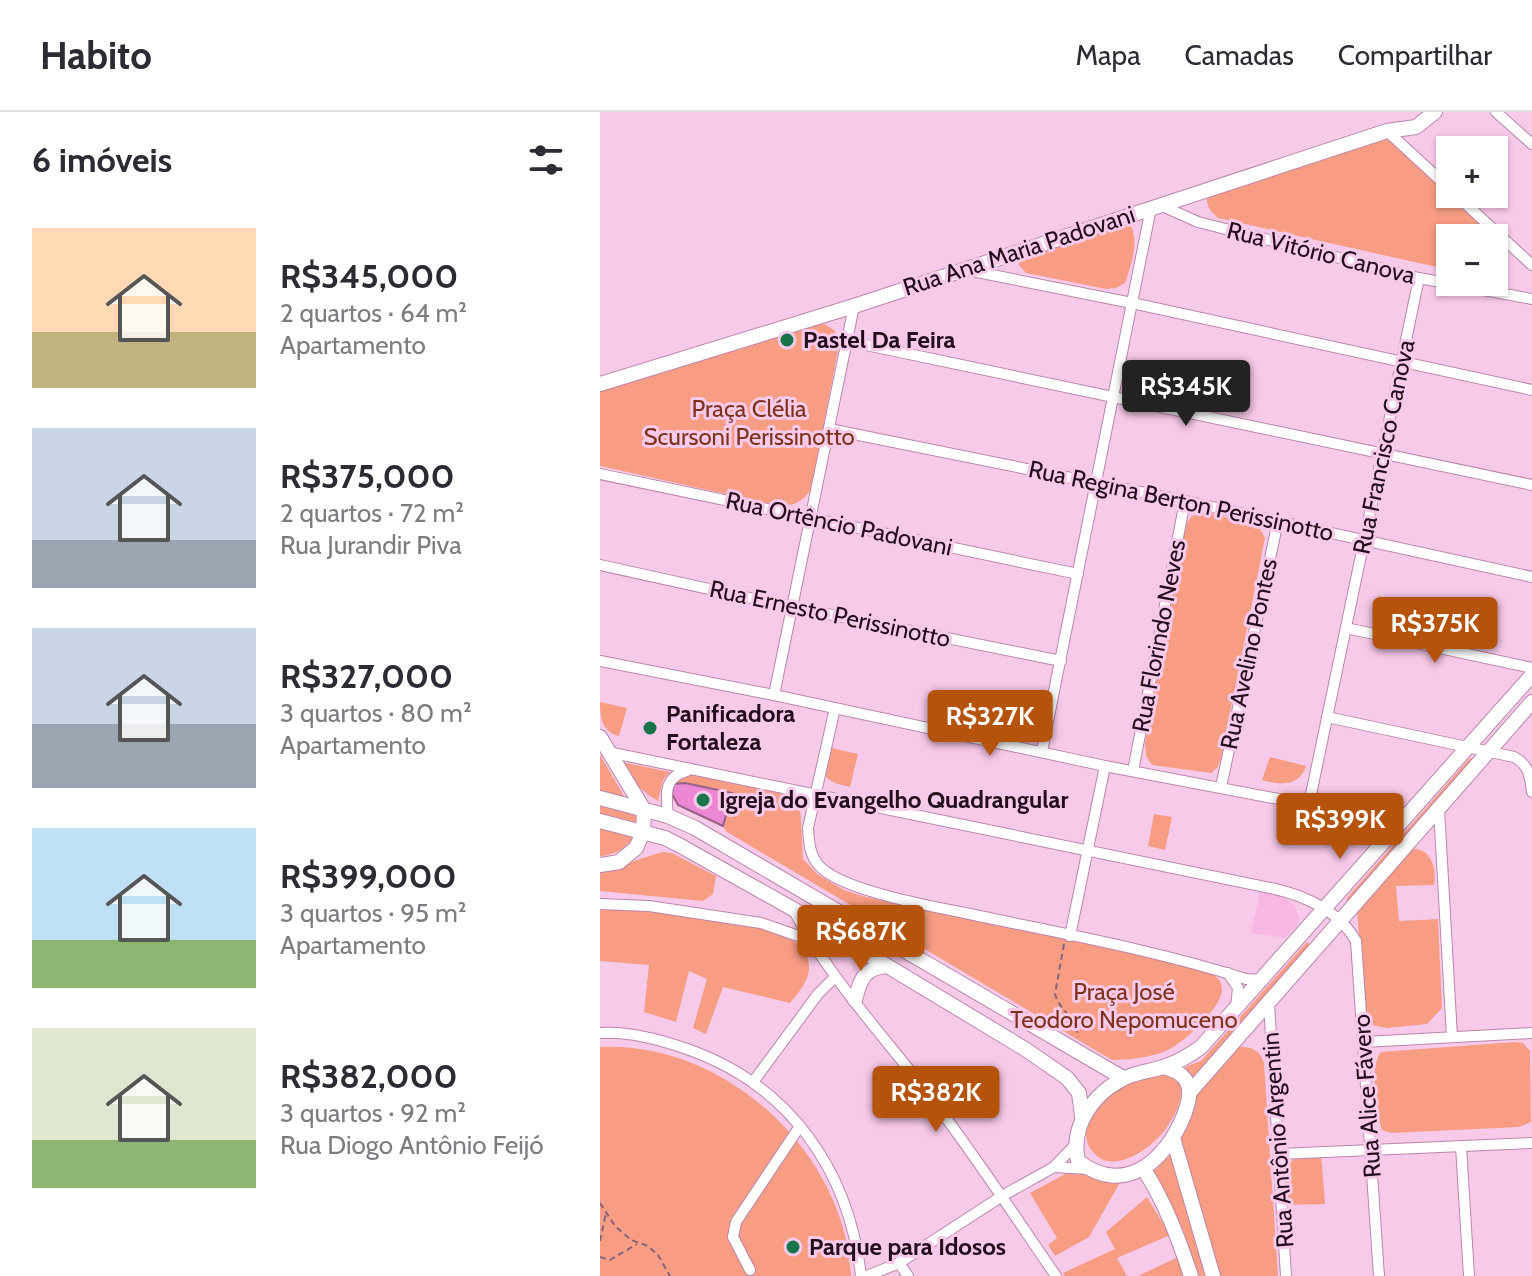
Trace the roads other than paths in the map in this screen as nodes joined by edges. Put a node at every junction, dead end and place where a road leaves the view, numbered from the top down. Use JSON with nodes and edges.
{"nodes":[{"id":1,"x":1435,"y":112,"type":"edge"},
{"id":2,"x":1496,"y":112,"type":"edge"},
{"id":3,"x":1387,"y":131,"type":"junction"},
{"id":4,"x":1532,"y":144,"type":"edge"},
{"id":5,"x":1436,"y":176,"type":"edge"},
{"id":6,"x":1156,"y":206,"type":"junction"},
{"id":7,"x":1470,"y":208,"type":"edge"},
{"id":8,"x":1532,"y":265,"type":"edge"},
{"id":9,"x":965,"y":269,"type":"junction"},
{"id":10,"x":1419,"y":278,"type":"junction"},
{"id":11,"x":1532,"y":299,"type":"edge"},
{"id":12,"x":1132,"y":303,"type":"junction"},
{"id":13,"x":854,"y":306,"type":"junction"},
{"id":14,"x":847,"y":341,"type":"junction"},
{"id":15,"x":1401,"y":362,"type":"junction"},
{"id":16,"x":600,"y":384,"type":"edge"},
{"id":17,"x":1532,"y":390,"type":"edge"},
{"id":18,"x":1114,"y":395,"type":"junction"},
{"id":19,"x":829,"y":429,"type":"junction"},
{"id":20,"x":1382,"y":455,"type":"junction"},
{"id":21,"x":600,"y":474,"type":"edge"},
{"id":22,"x":1096,"y":483,"type":"junction"},
{"id":23,"x":1532,"y":485,"type":"edge"},
{"id":24,"x":1185,"y":501,"type":"junction"},
{"id":25,"x":811,"y":519,"type":"junction"},
{"id":26,"x":1278,"y":521,"type":"junction"},
{"id":27,"x":1364,"y":540,"type":"junction"},
{"id":28,"x":600,"y":565,"type":"edge"},
{"id":29,"x":1078,"y":574,"type":"junction"},
{"id":30,"x":1532,"y":577,"type":"edge"},
{"id":31,"x":793,"y":607,"type":"junction"},
{"id":32,"x":1346,"y":628,"type":"junction"},
{"id":33,"x":600,"y":661,"type":"edge"},
{"id":34,"x":1061,"y":661,"type":"junction"},
{"id":35,"x":1532,"y":668,"type":"edge"},
{"id":36,"x":1532,"y":675,"type":"edge"},
{"id":37,"x":774,"y":695,"type":"junction"},
{"id":38,"x":1532,"y":702,"type":"edge"},
{"id":39,"x":835,"y":708,"type":"junction"},
{"id":40,"x":1327,"y":717,"type":"junction"},
{"id":41,"x":600,"y":737,"type":"edge"},
{"id":42,"x":1467,"y":748,"type":"junction"},
{"id":43,"x":1042,"y":751,"type":"junction"},
{"id":44,"x":1489,"y":751,"type":"junction"},
{"id":45,"x":608,"y":752,"type":"junction"},
{"id":46,"x":1105,"y":766,"type":"junction"},
{"id":47,"x":693,"y":771,"type":"junction"},
{"id":48,"x":1133,"y":771,"type":"junction"},
{"id":49,"x":1221,"y":787,"type":"junction"},
{"id":50,"x":1532,"y":792,"type":"edge"},
{"id":51,"x":815,"y":796,"type":"junction"},
{"id":52,"x":600,"y":798,"type":"edge"},
{"id":53,"x":1309,"y":804,"type":"junction"},
{"id":54,"x":1439,"y":809,"type":"junction"},
{"id":55,"x":644,"y":810,"type":"junction"},
{"id":56,"x":668,"y":816,"type":"junction"},
{"id":57,"x":600,"y":821,"type":"edge"},
{"id":58,"x":643,"y":832,"type":"junction"},
{"id":59,"x":1389,"y":834,"type":"junction"},
{"id":60,"x":679,"y":845,"type":"junction"},
{"id":61,"x":1087,"y":852,"type":"junction"},
{"id":62,"x":632,"y":853,"type":"junction"},
{"id":63,"x":600,"y":865,"type":"edge"},
{"id":64,"x":600,"y":904,"type":"edge"},
{"id":65,"x":1323,"y":908,"type":"junction"},
{"id":66,"x":793,"y":909,"type":"junction"},
{"id":67,"x":1340,"y":921,"type":"junction"},
{"id":68,"x":1067,"y":935,"type":"junction"},
{"id":69,"x":810,"y":940,"type":"junction"},
{"id":70,"x":886,"y":966,"type":"junction"},
{"id":71,"x":1228,"y":973,"type":"junction"},
{"id":72,"x":835,"y":977,"type":"junction"},
{"id":73,"x":1263,"y":980,"type":"junction"},
{"id":74,"x":855,"y":1000,"type":"junction"},
{"id":75,"x":1269,"y":1003,"type":"junction"},
{"id":76,"x":1236,"y":1008,"type":"junction"},
{"id":77,"x":600,"y":1033,"type":"edge"},
{"id":78,"x":1532,"y":1033,"type":"edge"},
{"id":79,"x":1452,"y":1037,"type":"junction"},
{"id":80,"x":1364,"y":1042,"type":"junction"},
{"id":81,"x":1163,"y":1067,"type":"junction"},
{"id":82,"x":1123,"y":1078,"type":"junction"},
{"id":83,"x":753,"y":1082,"type":"junction"},
{"id":84,"x":1190,"y":1092,"type":"junction"},
{"id":85,"x":1082,"y":1116,"type":"junction"},
{"id":86,"x":800,"y":1126,"type":"junction"},
{"id":87,"x":1173,"y":1138,"type":"junction"},
{"id":88,"x":1532,"y":1143,"type":"edge"},
{"id":89,"x":1074,"y":1146,"type":"junction"},
{"id":90,"x":1461,"y":1146,"type":"junction"},
{"id":91,"x":1370,"y":1149,"type":"junction"},
{"id":92,"x":1279,"y":1154,"type":"junction"},
{"id":93,"x":1054,"y":1167,"type":"junction"},
{"id":94,"x":1143,"y":1168,"type":"junction"},
{"id":95,"x":1088,"y":1169,"type":"junction"},
{"id":96,"x":1002,"y":1196,"type":"junction"},
{"id":97,"x":899,"y":1263,"type":"junction"},
{"id":98,"x":750,"y":1270,"type":"dead end"},
{"id":99,"x":864,"y":1276,"type":"edge"},
{"id":100,"x":908,"y":1276,"type":"edge"},
{"id":101,"x":1056,"y":1276,"type":"edge"},
{"id":102,"x":1191,"y":1276,"type":"edge"},
{"id":103,"x":1213,"y":1276,"type":"edge"},
{"id":104,"x":1286,"y":1276,"type":"edge"},
{"id":105,"x":1379,"y":1276,"type":"edge"},
{"id":106,"x":1469,"y":1276,"type":"edge"}],
"edges":[{"from":1,"to":3,"type":"main road","name":"Rua Ana Maria Padovani"},
{"from":2,"to":4,"type":"street"},
{"from":3,"to":5,"type":"street"},
{"from":3,"to":6,"type":"main road","name":"Rua Ana Maria Padovani"},
{"from":6,"to":9,"type":"main road","name":"Rua Ana Maria Padovani"},
{"from":6,"to":10,"type":"street","name":"Rua Vitório Canova"},
{"from":6,"to":12,"type":"street"},
{"from":7,"to":8,"type":"street"},
{"from":9,"to":12,"type":"street"},
{"from":9,"to":13,"type":"main road","name":"Rua Ana Maria Padovani"},
{"from":10,"to":11,"type":"street","name":"Rua Vitório Canova"},
{"from":10,"to":15,"type":"street","name":"Rua Francisco Canova"},
{"from":12,"to":15,"type":"street"},
{"from":12,"to":18,"type":"street"},
{"from":13,"to":14,"type":"street"},
{"from":13,"to":16,"type":"main road","name":"Rua Ana Maria Padovani"},
{"from":14,"to":18,"type":"street"},
{"from":14,"to":19,"type":"street"},
{"from":15,"to":17,"type":"street"},
{"from":15,"to":20,"type":"street","name":"Rua Francisco Canova"},
{"from":18,"to":20,"type":"street"},
{"from":18,"to":22,"type":"street"},
{"from":19,"to":22,"type":"street","name":"Rua Regina Berton Perissinotto"},
{"from":19,"to":25,"type":"street"},
{"from":20,"to":23,"type":"street"},
{"from":20,"to":27,"type":"street","name":"Rua Francisco Canova"},
{"from":21,"to":25,"type":"street","name":"Rua Ortêncio Padovani"},
{"from":22,"to":24,"type":"street","name":"Rua Regina Berton Perissinotto"},
{"from":22,"to":29,"type":"street"},
{"from":24,"to":26,"type":"street","name":"Rua Regina Berton Perissinotto"},
{"from":24,"to":48,"type":"street","name":"Rua Florindo Neves"},
{"from":25,"to":29,"type":"street","name":"Rua Ortêncio Padovani"},
{"from":25,"to":31,"type":"street"},
{"from":26,"to":27,"type":"street","name":"Rua Regina Berton Perissinotto"},
{"from":26,"to":49,"type":"street","name":"Rua Avelino Pontes"},
{"from":27,"to":30,"type":"street","name":"Rua Regina Berton Perissinotto"},
{"from":27,"to":32,"type":"street","name":"Rua Francisco Canova"},
{"from":28,"to":31,"type":"street","name":"Rua Ernesto Perissinotto"},
{"from":29,"to":34,"type":"street"},
{"from":31,"to":34,"type":"street","name":"Rua Ernesto Perissinotto"},
{"from":31,"to":37,"type":"street"},
{"from":32,"to":35,"type":"street"},
{"from":32,"to":40,"type":"street","name":"Rua Francisco Canova"},
{"from":33,"to":37,"type":"street"},
{"from":34,"to":43,"type":"street"},
{"from":36,"to":42,"type":"main road"},
{"from":37,"to":39,"type":"street"},
{"from":38,"to":44,"type":"main road"},
{"from":39,"to":43,"type":"street"},
{"from":39,"to":51,"type":"street"},
{"from":40,"to":42,"type":"street"},
{"from":40,"to":53,"type":"street","name":"Rua Francisco Canova"},
{"from":41,"to":45,"type":"main road"},
{"from":42,"to":44,"type":"street"},
{"from":42,"to":59,"type":"main road"},
{"from":43,"to":46,"type":"street"},
{"from":44,"to":50,"type":"street"},
{"from":44,"to":54,"type":"main road"},
{"from":45,"to":47,"type":"street"},
{"from":45,"to":55,"type":"main road"},
{"from":46,"to":48,"type":"street"},
{"from":46,"to":61,"type":"street"},
{"from":47,"to":51,"type":"street"},
{"from":47,"to":56,"type":"street"},
{"from":48,"to":49,"type":"street"},
{"from":49,"to":53,"type":"street"},
{"from":51,"to":61,"type":"street"},
{"from":51,"to":68,"type":"street"},
{"from":52,"to":55,"type":"main road"},
{"from":53,"to":59,"type":"street"},
{"from":54,"to":67,"type":"main road"},
{"from":54,"to":79,"type":"street"},
{"from":55,"to":56,"type":"main road"},
{"from":55,"to":58,"type":"main road"},
{"from":56,"to":82,"type":"main road"},
{"from":57,"to":58,"type":"main road"},
{"from":58,"to":60,"type":"main road"},
{"from":58,"to":62,"type":"main road"},
{"from":59,"to":65,"type":"main road"},
{"from":60,"to":62,"type":"main road"},
{"from":60,"to":66,"type":"main road"},
{"from":61,"to":65,"type":"street"},
{"from":61,"to":68,"type":"street"},
{"from":62,"to":63,"type":"main road"},
{"from":64,"to":69,"type":"street"},
{"from":65,"to":67,"type":"street"},
{"from":65,"to":73,"type":"main road"},
{"from":66,"to":69,"type":"street"},
{"from":66,"to":70,"type":"main road"},
{"from":67,"to":75,"type":"main road"},
{"from":67,"to":80,"type":"street","name":"Rua Alice Fávero"},
{"from":68,"to":71,"type":"street"},
{"from":69,"to":72,"type":"street"},
{"from":70,"to":74,"type":"main road"},
{"from":70,"to":85,"type":"main road"},
{"from":71,"to":73,"type":"street"},
{"from":71,"to":76,"type":"street"},
{"from":72,"to":74,"type":"street"},
{"from":72,"to":83,"type":"street"},
{"from":73,"to":76,"type":"main road"},
{"from":74,"to":96,"type":"street"},
{"from":75,"to":84,"type":"main road"},
{"from":75,"to":92,"type":"street","name":"Rua Antônio Argentin"},
{"from":76,"to":81,"type":"main road"},
{"from":77,"to":83,"type":"street"},
{"from":78,"to":79,"type":"street"},
{"from":79,"to":80,"type":"street"},
{"from":80,"to":91,"type":"street","name":"Rua Alice Fávero"},
{"from":81,"to":82,"type":"main road"},
{"from":81,"to":84,"type":"main road"},
{"from":82,"to":85,"type":"main road"},
{"from":83,"to":86,"type":"street"},
{"from":84,"to":87,"type":"main road"},
{"from":85,"to":89,"type":"main road"},
{"from":86,"to":98,"type":"street"},
{"from":86,"to":99,"type":"street"},
{"from":87,"to":94,"type":"main road"},
{"from":87,"to":103,"type":"main road"},
{"from":88,"to":90,"type":"street"},
{"from":89,"to":93,"type":"street"},
{"from":89,"to":95,"type":"main road"},
{"from":90,"to":91,"type":"street"},
{"from":90,"to":106,"type":"street"},
{"from":91,"to":92,"type":"street"},
{"from":91,"to":105,"type":"street","name":"Rua Alice Fávero"},
{"from":92,"to":104,"type":"street","name":"Rua Antônio Argentin"},
{"from":93,"to":95,"type":"street"},
{"from":93,"to":96,"type":"street"},
{"from":94,"to":95,"type":"main road"},
{"from":94,"to":102,"type":"main road"},
{"from":96,"to":97,"type":"street"},
{"from":96,"to":101,"type":"street"},
{"from":97,"to":99,"type":"street"},
{"from":97,"to":100,"type":"street"}]}
